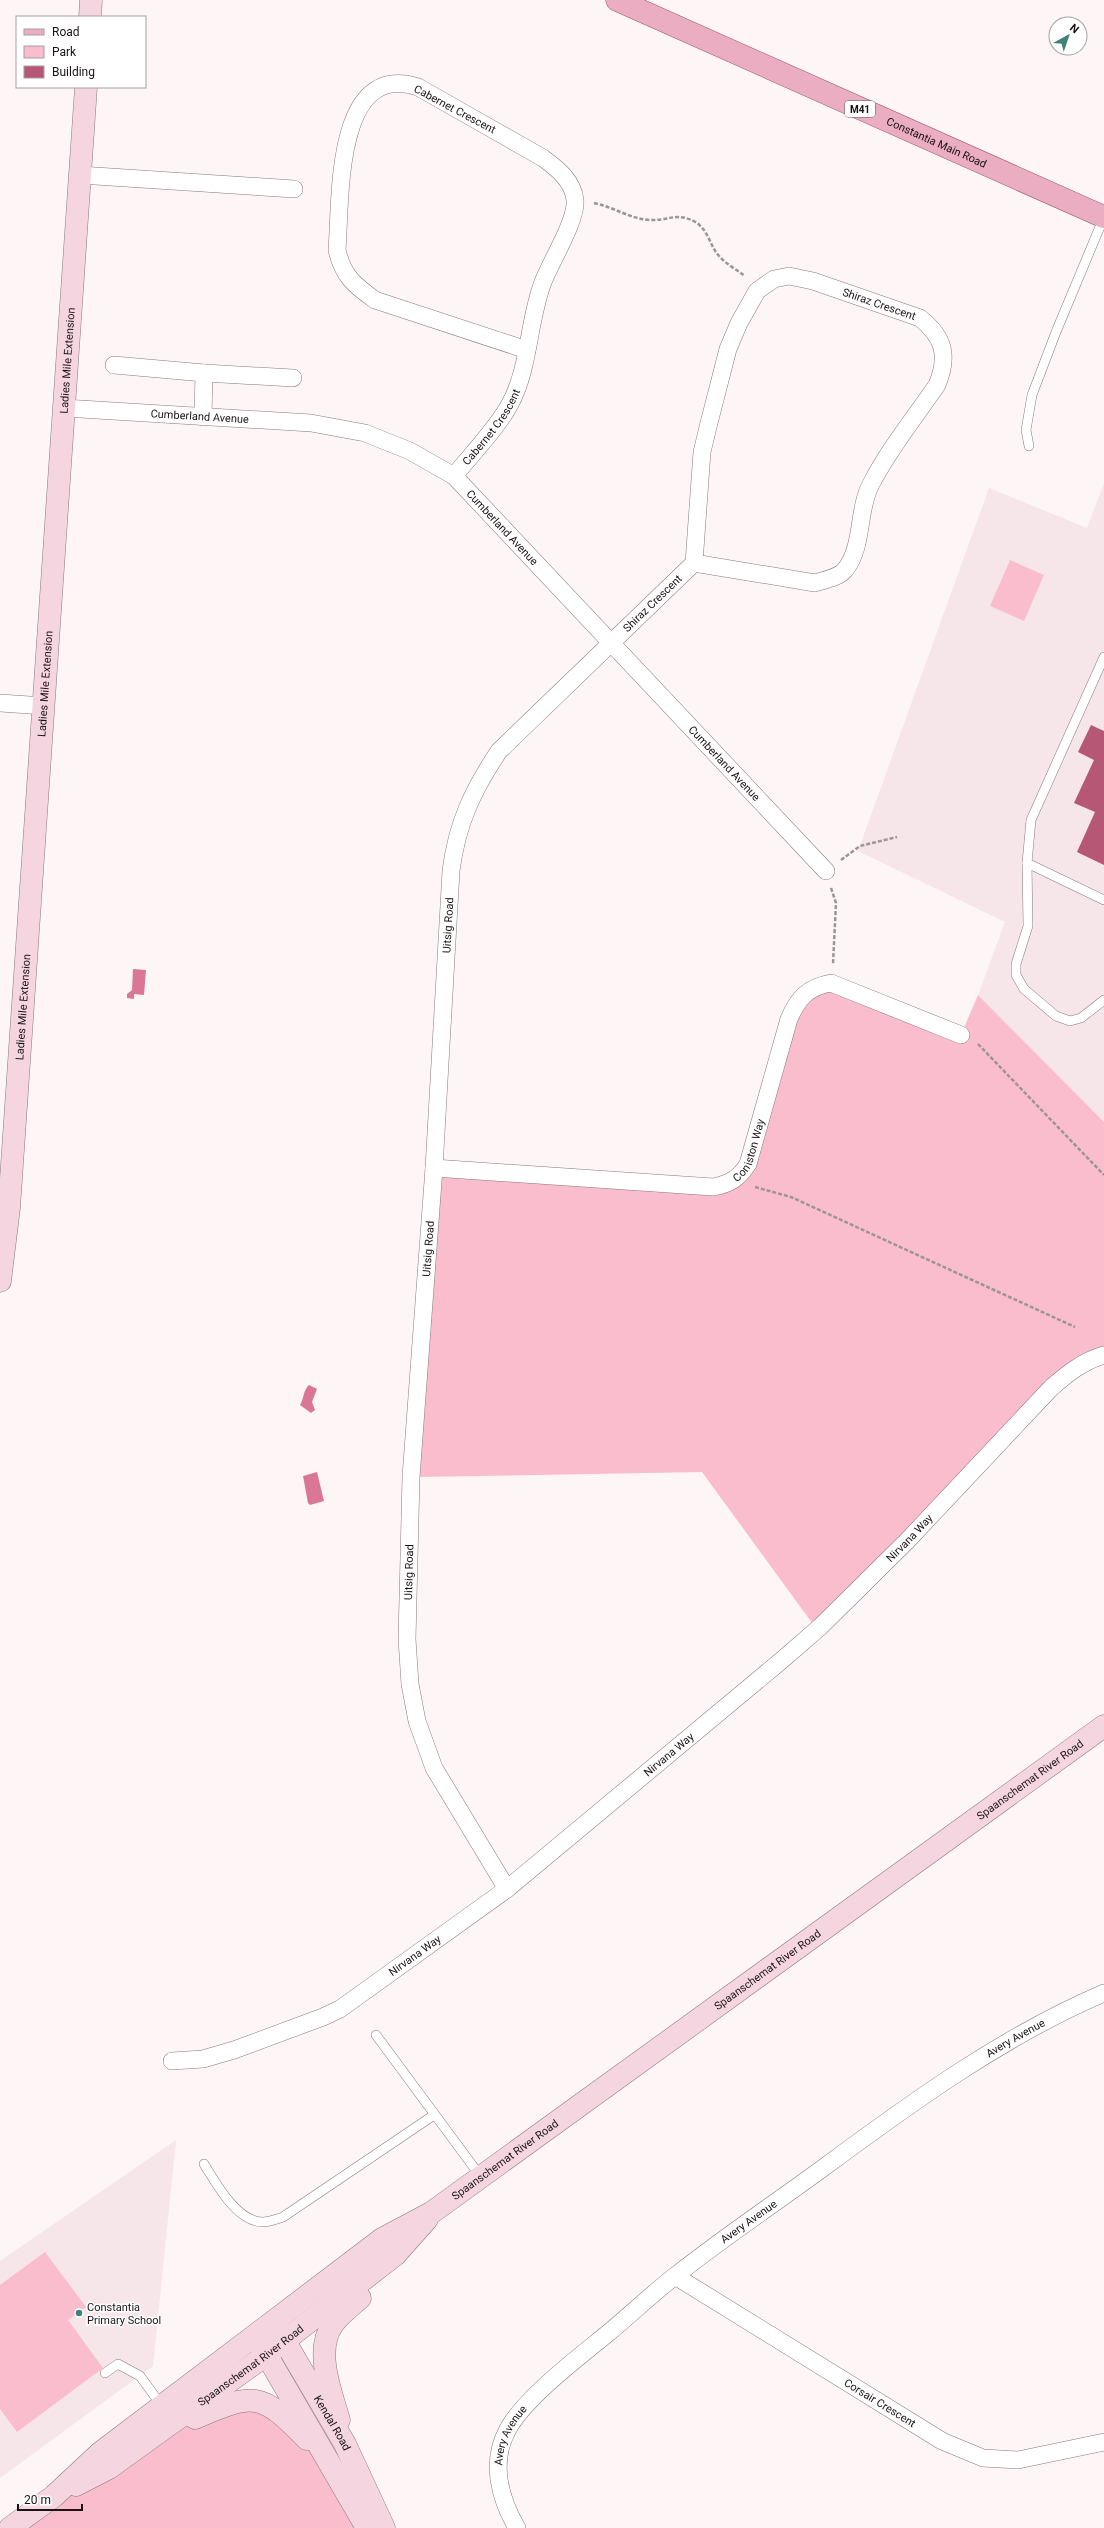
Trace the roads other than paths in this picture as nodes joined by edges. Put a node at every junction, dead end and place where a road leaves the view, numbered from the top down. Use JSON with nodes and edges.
{"nodes":[{"id":1,"x":91,"y":0,"type":"edge"},
{"id":2,"x":617,"y":0,"type":"edge"},
{"id":3,"x":90,"y":16,"type":"edge"},
{"id":4,"x":86,"y":88,"type":"edge"},
{"id":5,"x":80,"y":175,"type":"junction"},
{"id":6,"x":294,"y":189,"type":"dead end"},
{"id":7,"x":1104,"y":217,"type":"edge"},
{"id":8,"x":527,"y":350,"type":"junction"},
{"id":9,"x":114,"y":365,"type":"dead end"},
{"id":10,"x":204,"y":373,"type":"junction"},
{"id":11,"x":293,"y":378,"type":"dead end"},
{"id":12,"x":64,"y":408,"type":"junction"},
{"id":13,"x":203,"y":417,"type":"junction"},
{"id":14,"x":1029,"y":446,"type":"dead end"},
{"id":15,"x":454,"y":476,"type":"junction"},
{"id":16,"x":694,"y":563,"type":"junction"},
{"id":17,"x":611,"y":643,"type":"junction"},
{"id":18,"x":1104,"y":657,"type":"edge"},
{"id":19,"x":0,"y":703,"type":"edge"},
{"id":20,"x":44,"y":706,"type":"junction"},
{"id":21,"x":1027,"y":863,"type":"junction"},
{"id":22,"x":826,"y":871,"type":"road end"},
{"id":23,"x":1104,"y":900,"type":"edge"},
{"id":24,"x":1104,"y":1000,"type":"edge"},
{"id":25,"x":961,"y":1035,"type":"road end"},
{"id":26,"x":434,"y":1168,"type":"junction"},
{"id":27,"x":0,"y":1281,"type":"edge"},
{"id":28,"x":1104,"y":1355,"type":"edge"},
{"id":29,"x":1104,"y":1726,"type":"edge"},
{"id":30,"x":507,"y":1889,"type":"junction"},
{"id":31,"x":1104,"y":1993,"type":"edge"},
{"id":32,"x":376,"y":2035,"type":"dead end"},
{"id":33,"x":172,"y":2062,"type":"dead end"},
{"id":34,"x":434,"y":2115,"type":"junction"},
{"id":35,"x":204,"y":2164,"type":"dead end"},
{"id":36,"x":481,"y":2177,"type":"junction"},
{"id":37,"x":431,"y":2213,"type":"junction"},
{"id":38,"x":395,"y":2255,"type":"junction"},
{"id":39,"x":675,"y":2276,"type":"junction"},
{"id":40,"x":273,"y":2322,"type":"junction"},
{"id":41,"x":255,"y":2336,"type":"junction"},
{"id":42,"x":284,"y":2341,"type":"junction"},
{"id":43,"x":266,"y":2355,"type":"junction"},
{"id":44,"x":105,"y":2373,"type":"dead end"},
{"id":45,"x":162,"y":2407,"type":"junction"},
{"id":46,"x":166,"y":2429,"type":"junction"},
{"id":47,"x":1104,"y":2442,"type":"edge"},
{"id":48,"x":346,"y":2444,"type":"junction"},
{"id":49,"x":332,"y":2466,"type":"junction"},
{"id":50,"x":54,"y":2496,"type":"junction"},
{"id":51,"x":10,"y":2528,"type":"edge"},
{"id":52,"x":367,"y":2528,"type":"edge"},
{"id":53,"x":384,"y":2528,"type":"edge"},
{"id":54,"x":517,"y":2528,"type":"edge"}],
"edges":[{"from":1,"to":3,"type":"main road"},
{"from":2,"to":7,"type":"main road","name":"Constantia Main Road","number":"M41"},
{"from":4,"to":5,"type":"main road","name":"Ladies Mile Extension"},
{"from":5,"to":6,"type":"street"},
{"from":5,"to":12,"type":"main road","name":"Ladies Mile Extension"},
{"from":7,"to":14,"type":"lane"},
{"from":8,"to":8,"type":"street","name":"Cabernet Crescent"},
{"from":8,"to":15,"type":"street","name":"Cabernet Crescent"},
{"from":9,"to":10,"type":"street"},
{"from":10,"to":11,"type":"street"},
{"from":10,"to":13,"type":"street"},
{"from":12,"to":13,"type":"street","name":"Cumberland Avenue"},
{"from":12,"to":20,"type":"main road","name":"Ladies Mile Extension"},
{"from":13,"to":15,"type":"street","name":"Cumberland Avenue"},
{"from":15,"to":17,"type":"street","name":"Cumberland Avenue"},
{"from":16,"to":16,"type":"street","name":"Shiraz Crescent"},
{"from":16,"to":17,"type":"street","name":"Shiraz Crescent"},
{"from":17,"to":22,"type":"street","name":"Cumberland Avenue"},
{"from":17,"to":26,"type":"street","name":"Uitsig Road"},
{"from":18,"to":21,"type":"lane"},
{"from":19,"to":20,"type":"street"},
{"from":20,"to":27,"type":"main road","name":"Ladies Mile Extension"},
{"from":21,"to":23,"type":"lane"},
{"from":21,"to":24,"type":"lane"},
{"from":25,"to":26,"type":"street","name":"Coniston Way"},
{"from":26,"to":30,"type":"street","name":"Uitsig Road"},
{"from":28,"to":30,"type":"street","name":"Nirvana Way"},
{"from":29,"to":36,"type":"main road","name":"Spaanschemat River Road"},
{"from":30,"to":33,"type":"street","name":"Nirvana Way"},
{"from":31,"to":39,"type":"street","name":"Avery Avenue"},
{"from":32,"to":34,"type":"lane"},
{"from":34,"to":35,"type":"lane"},
{"from":34,"to":36,"type":"lane"},
{"from":36,"to":37,"type":"main road","name":"Spaanschemat River Road"},
{"from":37,"to":38,"type":"main road","name":"Spaanschemat River Road"},
{"from":37,"to":40,"type":"main road","name":"Spaanschemat River Road"},
{"from":38,"to":42,"type":"main road","name":"Spaanschemat River Road"},
{"from":38,"to":48,"type":"main road"},
{"from":39,"to":47,"type":"street","name":"Corsair Crescent"},
{"from":39,"to":54,"type":"street","name":"Avery Avenue"},
{"from":40,"to":41,"type":"main road","name":"Spaanschemat River Road"},
{"from":40,"to":42,"type":"main road","name":"Kendal Road"},
{"from":41,"to":43,"type":"main road","name":"Kendal Road"},
{"from":41,"to":45,"type":"main road","name":"Spaanschemat River Road"},
{"from":42,"to":43,"type":"main road","name":"Spaanschemat River Road"},
{"from":42,"to":48,"type":"main road","name":"Kendal Road"},
{"from":43,"to":46,"type":"main road","name":"Spaanschemat River Road"},
{"from":43,"to":49,"type":"main road","name":"Kendal Road"},
{"from":44,"to":45,"type":"lane"},
{"from":45,"to":50,"type":"main road","name":"Spaanschemat River Road"},
{"from":46,"to":49,"type":"main road"},
{"from":46,"to":50,"type":"main road","name":"Spaanschemat River Road"},
{"from":48,"to":53,"type":"main road","name":"Kendal Road"},
{"from":49,"to":52,"type":"main road","name":"Kendal Road"},
{"from":50,"to":51,"type":"main road","name":"Spaanschemat River Road"}]}
